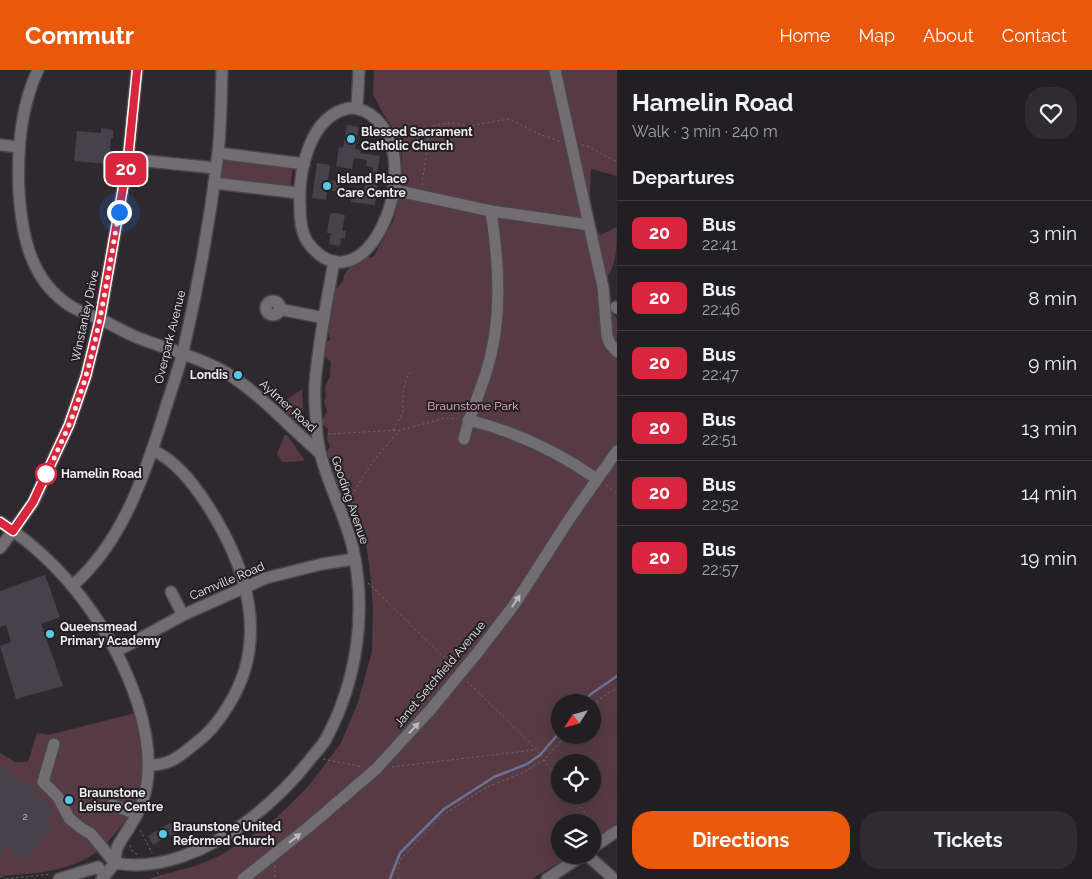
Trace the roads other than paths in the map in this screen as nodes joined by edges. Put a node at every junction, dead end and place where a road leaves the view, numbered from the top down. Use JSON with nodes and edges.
{"nodes":[{"id":1,"x":38,"y":70,"type":"edge"},
{"id":2,"x":137,"y":70,"type":"edge"},
{"id":3,"x":222,"y":70,"type":"edge"},
{"id":4,"x":359,"y":70,"type":"edge"},
{"id":5,"x":555,"y":70,"type":"edge"},
{"id":6,"x":357,"y":108,"type":"junction"},
{"id":7,"x":0,"y":145,"type":"edge"},
{"id":8,"x":19,"y":147,"type":"junction"},
{"id":9,"x":218,"y":153,"type":"junction"},
{"id":10,"x":128,"y":159,"type":"junction"},
{"id":11,"x":304,"y":164,"type":"junction"},
{"id":12,"x":215,"y":168,"type":"junction"},
{"id":13,"x":214,"y":183,"type":"junction"},
{"id":14,"x":394,"y":190,"type":"junction"},
{"id":15,"x":299,"y":193,"type":"junction"},
{"id":16,"x":491,"y":210,"type":"junction"},
{"id":17,"x":589,"y":224,"type":"junction"},
{"id":18,"x":334,"y":261,"type":"junction"},
{"id":19,"x":279,"y":309,"type":"dead end"},
{"id":20,"x":324,"y":318,"type":"junction"},
{"id":21,"x":100,"y":319,"type":"junction"},
{"id":22,"x":617,"y":352,"type":"edge"},
{"id":23,"x":182,"y":353,"type":"junction"},
{"id":24,"x":468,"y":420,"type":"junction"},
{"id":25,"x":464,"y":439,"type":"dead end"},
{"id":26,"x":152,"y":450,"type":"junction"},
{"id":27,"x":617,"y":451,"type":"edge"},
{"id":28,"x":320,"y":453,"type":"junction"},
{"id":29,"x":597,"y":479,"type":"junction"},
{"id":30,"x":0,"y":522,"type":"edge"},
{"id":31,"x":13,"y":531,"type":"junction"},
{"id":32,"x":0,"y":548,"type":"edge"},
{"id":33,"x":355,"y":559,"type":"junction"},
{"id":34,"x":72,"y":586,"type":"junction"},
{"id":35,"x":246,"y":588,"type":"junction"},
{"id":36,"x":171,"y":592,"type":"dead end"},
{"id":37,"x":183,"y":615,"type":"junction"},
{"id":38,"x":117,"y":651,"type":"junction"},
{"id":39,"x":54,"y":744,"type":"dead end"},
{"id":40,"x":149,"y":765,"type":"junction"},
{"id":41,"x":112,"y":805,"type":"dead end"},
{"id":42,"x":134,"y":819,"type":"junction"},
{"id":43,"x":617,"y":831,"type":"edge"},
{"id":44,"x":601,"y":842,"type":"edge"},
{"id":45,"x":115,"y":863,"type":"junction"},
{"id":46,"x":571,"y":864,"type":"edge"},
{"id":47,"x":596,"y":864,"type":"edge"},
{"id":48,"x":101,"y":874,"type":"edge"},
{"id":49,"x":59,"y":879,"type":"edge"},
{"id":50,"x":243,"y":879,"type":"edge"},
{"id":51,"x":547,"y":879,"type":"edge"},
{"id":52,"x":614,"y":879,"type":"edge"}],
"edges":[{"from":1,"to":8,"type":"street","name":"Aylmer Road"},
{"from":2,"to":10,"type":"street","name":"Winstanley Drive"},
{"from":3,"to":9,"type":"street","name":"Overpark Avenue"},
{"from":4,"to":6,"type":"street"},
{"from":5,"to":17,"type":"street"},
{"from":6,"to":11,"type":"street"},
{"from":6,"to":14,"type":"street"},
{"from":7,"to":8,"type":"street"},
{"from":8,"to":21,"type":"street","name":"Aylmer Road"},
{"from":9,"to":11,"type":"street"},
{"from":9,"to":12,"type":"street","name":"Overpark Avenue"},
{"from":10,"to":12,"type":"street"},
{"from":10,"to":21,"type":"street","name":"Winstanley Drive"},
{"from":11,"to":15,"type":"street"},
{"from":12,"to":13,"type":"street","name":"Overpark Avenue"},
{"from":13,"to":15,"type":"street"},
{"from":13,"to":23,"type":"street","name":"Overpark Avenue"},
{"from":14,"to":16,"type":"street"},
{"from":14,"to":18,"type":"street"},
{"from":15,"to":18,"type":"street"},
{"from":16,"to":17,"type":"street"},
{"from":16,"to":24,"type":"street"},
{"from":17,"to":22,"type":"street"},
{"from":18,"to":20,"type":"street","name":"Gooding Avenue"},
{"from":19,"to":20,"type":"street"},
{"from":20,"to":28,"type":"street","name":"Gooding Avenue"},
{"from":21,"to":23,"type":"street","name":"Aylmer Road"},
{"from":21,"to":31,"type":"street","name":"Winstanley Drive"},
{"from":23,"to":26,"type":"street","name":"Overpark Avenue"},
{"from":23,"to":28,"type":"street","name":"Aylmer Road"},
{"from":24,"to":25,"type":"street"},
{"from":24,"to":29,"type":"street"},
{"from":26,"to":34,"type":"street","name":"Overpark Avenue"},
{"from":26,"to":35,"type":"street"},
{"from":27,"to":29,"type":"street","name":"Janet Setchfield Avenue"},
{"from":28,"to":33,"type":"street","name":"Gooding Avenue"},
{"from":50,"to":29,"type":"street","name":"Janet Setchfield Avenue","one_way":true},
{"from":30,"to":31,"type":"street"},
{"from":31,"to":32,"type":"street","name":"Winstanley Drive"},
{"from":31,"to":34,"type":"street"},
{"from":33,"to":35,"type":"street","name":"Camville Road"},
{"from":33,"to":45,"type":"street","name":"Gooding Avenue"},
{"from":34,"to":38,"type":"street"},
{"from":35,"to":37,"type":"street","name":"Camville Road"},
{"from":35,"to":40,"type":"street"},
{"from":36,"to":37,"type":"street"},
{"from":37,"to":38,"type":"street","name":"Camville Road"},
{"from":38,"to":40,"type":"street"},
{"from":39,"to":45,"type":"street"},
{"from":40,"to":42,"type":"street"},
{"from":41,"to":42,"type":"street"},
{"from":42,"to":45,"type":"street"},
{"from":43,"to":44,"type":"street"},
{"from":45,"to":48,"type":"street"},
{"from":46,"to":51,"type":"street"},
{"from":47,"to":52,"type":"street"},
{"from":48,"to":49,"type":"street"}]}
